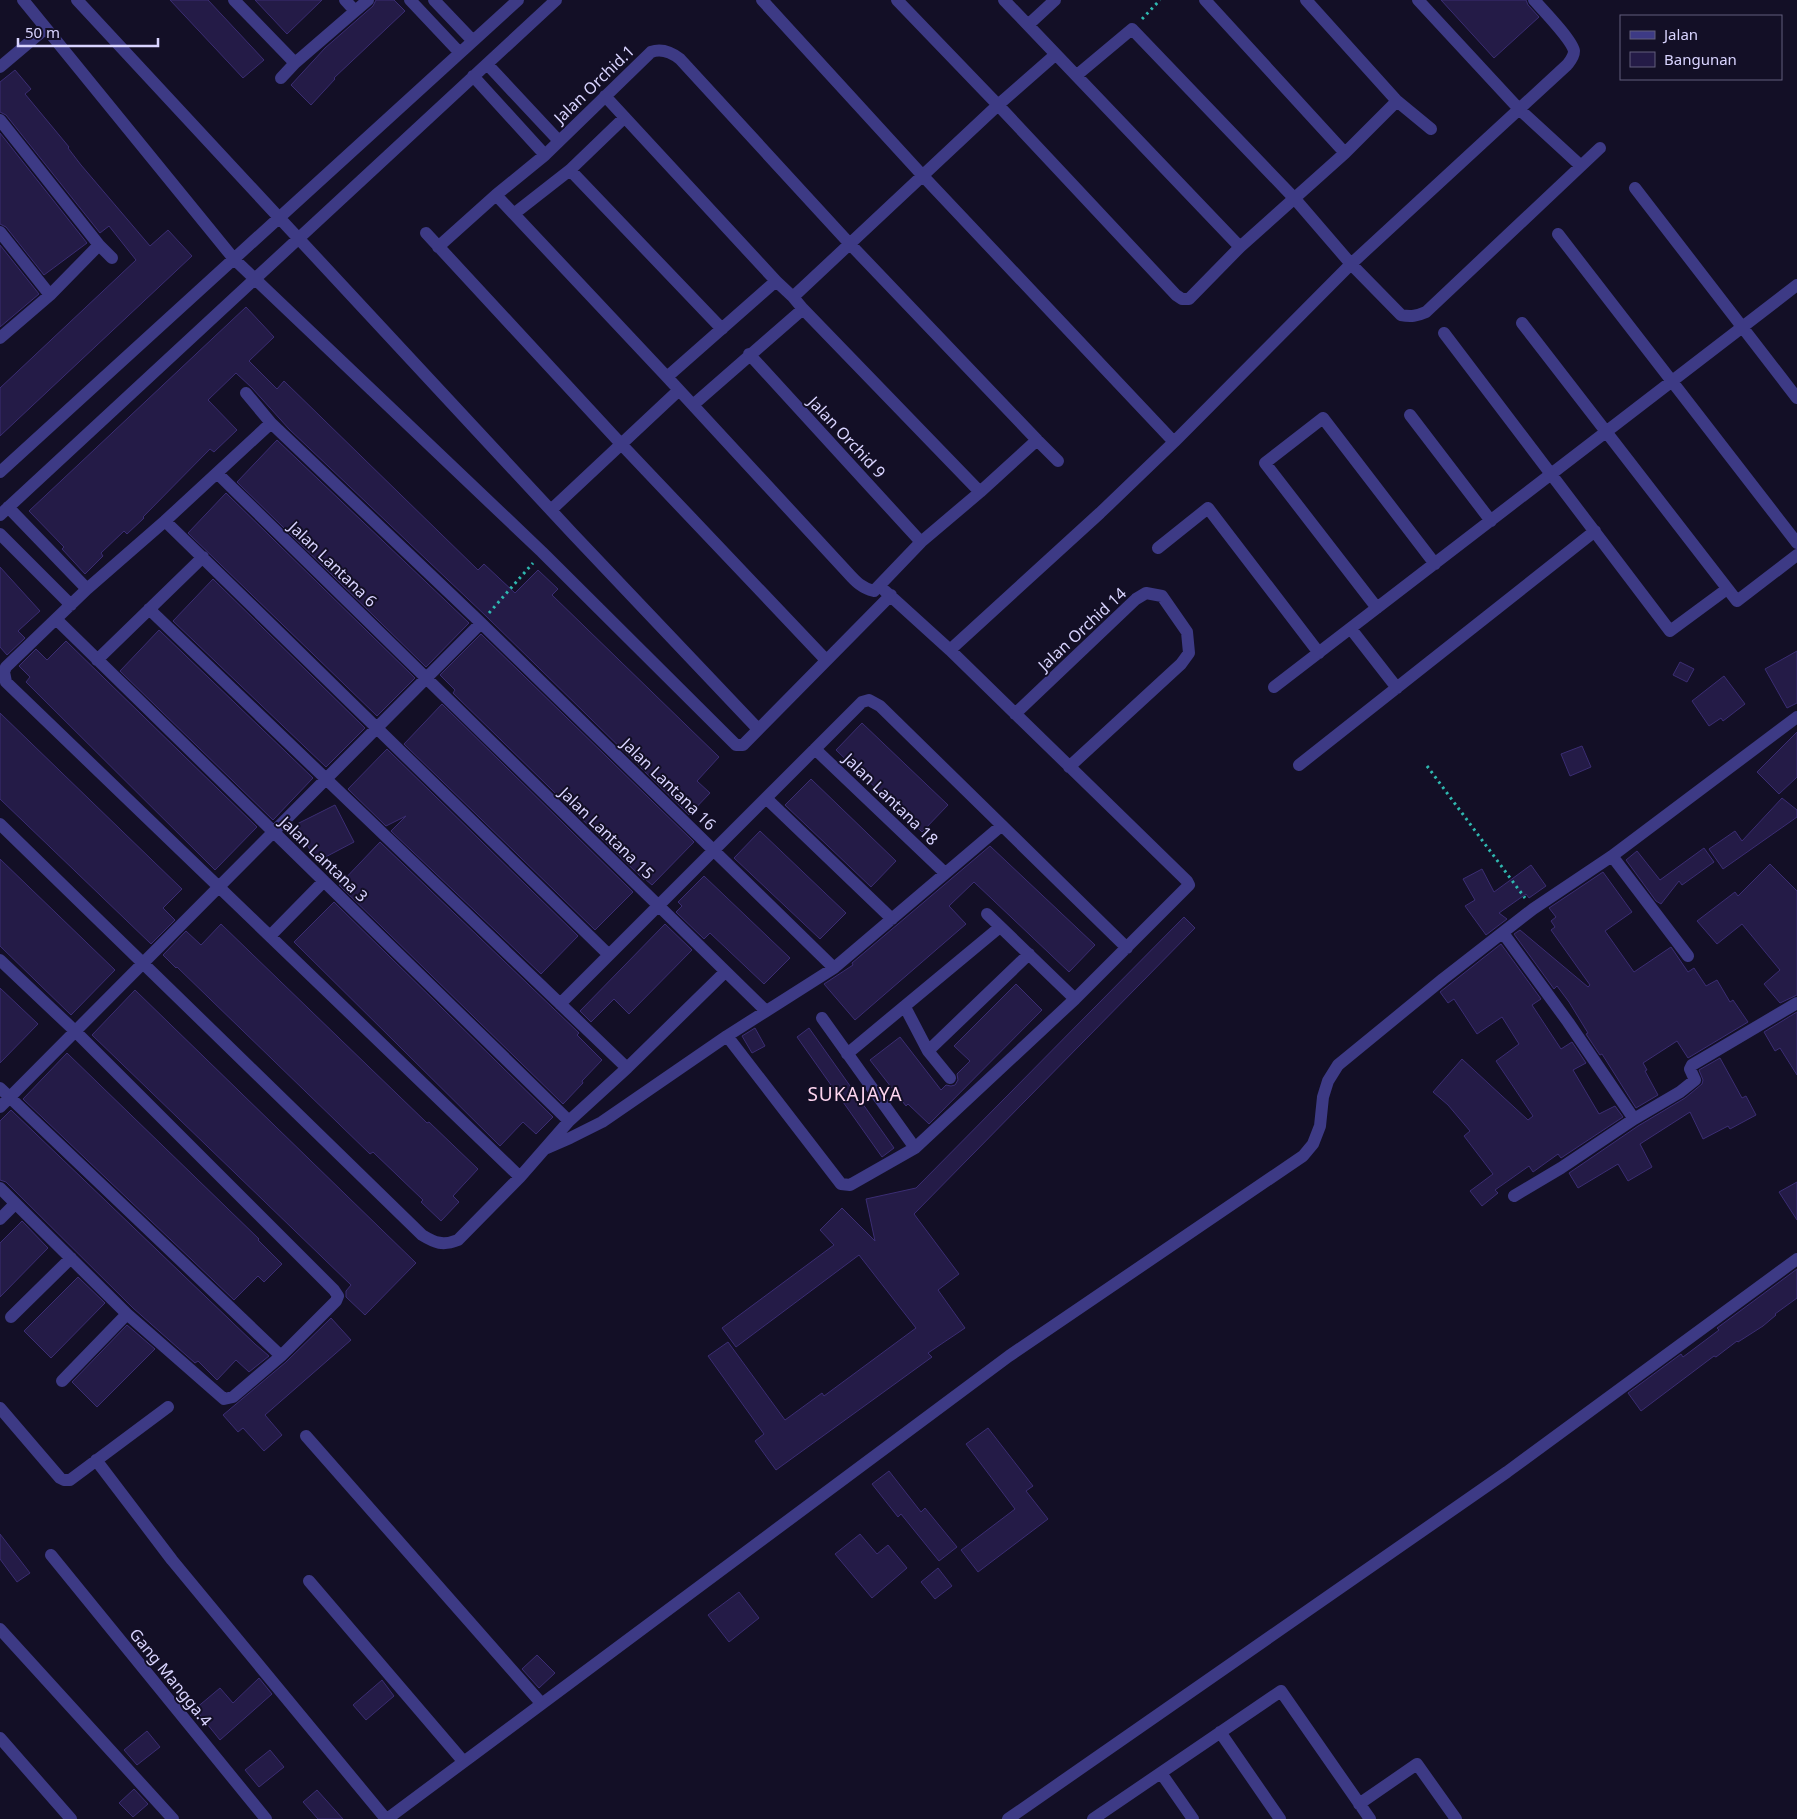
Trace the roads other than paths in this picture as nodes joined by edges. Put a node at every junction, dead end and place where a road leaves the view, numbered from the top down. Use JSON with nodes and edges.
{"nodes":[{"id":1,"x":23,"y":0,"type":"edge"},
{"id":2,"x":76,"y":0,"type":"edge"},
{"id":3,"x":234,"y":0,"type":"edge"},
{"id":4,"x":345,"y":0,"type":"edge"},
{"id":5,"x":368,"y":0,"type":"edge"},
{"id":6,"x":410,"y":0,"type":"edge"},
{"id":7,"x":434,"y":0,"type":"edge"},
{"id":8,"x":518,"y":0,"type":"edge"},
{"id":9,"x":556,"y":0,"type":"edge"},
{"id":10,"x":762,"y":0,"type":"edge"},
{"id":11,"x":897,"y":0,"type":"edge"},
{"id":12,"x":1004,"y":0,"type":"edge"},
{"id":13,"x":1055,"y":0,"type":"edge"},
{"id":14,"x":1205,"y":0,"type":"edge"},
{"id":15,"x":1306,"y":0,"type":"edge"},
{"id":16,"x":1418,"y":0,"type":"edge"},
{"id":17,"x":1534,"y":0,"type":"edge"},
{"id":18,"x":355,"y":11,"type":"junction"},
{"id":19,"x":1028,"y":26,"type":"junction"},
{"id":20,"x":45,"y":29,"type":"junction"},
{"id":21,"x":473,"y":41,"type":"junction"},
{"id":22,"x":460,"y":52,"type":"junction"},
{"id":23,"x":1054,"y":54,"type":"junction"},
{"id":24,"x":295,"y":63,"type":"junction"},
{"id":25,"x":487,"y":64,"type":"junction"},
{"id":26,"x":0,"y":67,"type":"edge"},
{"id":27,"x":473,"y":76,"type":"junction"},
{"id":28,"x":1077,"y":76,"type":"junction"},
{"id":29,"x":281,"y":78,"type":"dead end"},
{"id":30,"x":605,"y":96,"type":"junction"},
{"id":31,"x":1397,"y":101,"type":"junction"},
{"id":32,"x":998,"y":105,"type":"junction"},
{"id":33,"x":1519,"y":109,"type":"junction"},
{"id":34,"x":624,"y":118,"type":"junction"},
{"id":35,"x":0,"y":120,"type":"edge"},
{"id":36,"x":1431,"y":129,"type":"dead end"},
{"id":37,"x":558,"y":141,"type":"junction"},
{"id":38,"x":1600,"y":148,"type":"dead end"},
{"id":39,"x":1345,"y":153,"type":"junction"},
{"id":40,"x":544,"y":155,"type":"junction"},
{"id":41,"x":1581,"y":166,"type":"junction"},
{"id":42,"x":570,"y":170,"type":"junction"},
{"id":43,"x":923,"y":176,"type":"junction"},
{"id":44,"x":1635,"y":188,"type":"dead end"},
{"id":45,"x":496,"y":195,"type":"junction"},
{"id":46,"x":1295,"y":199,"type":"junction"},
{"id":47,"x":514,"y":213,"type":"junction"},
{"id":48,"x":279,"y":218,"type":"junction"},
{"id":49,"x":0,"y":232,"type":"edge"},
{"id":50,"x":426,"y":233,"type":"dead end"},
{"id":51,"x":1558,"y":234,"type":"dead end"},
{"id":52,"x":298,"y":239,"type":"junction"},
{"id":53,"x":849,"y":243,"type":"junction"},
{"id":54,"x":99,"y":245,"type":"junction"},
{"id":55,"x":438,"y":247,"type":"junction"},
{"id":56,"x":1240,"y":247,"type":"junction"},
{"id":57,"x":112,"y":258,"type":"dead end"},
{"id":58,"x":234,"y":258,"type":"junction"},
{"id":59,"x":1351,"y":264,"type":"junction"},
{"id":60,"x":256,"y":278,"type":"junction"},
{"id":61,"x":776,"y":281,"type":"junction"},
{"id":62,"x":1797,"y":285,"type":"edge"},
{"id":63,"x":50,"y":296,"type":"junction"},
{"id":64,"x":793,"y":297,"type":"junction"},
{"id":65,"x":803,"y":309,"type":"junction"},
{"id":66,"x":1522,"y":323,"type":"dead end"},
{"id":67,"x":1742,"y":327,"type":"junction"},
{"id":68,"x":722,"y":329,"type":"junction"},
{"id":69,"x":1444,"y":333,"type":"dead end"},
{"id":70,"x":0,"y":338,"type":"edge"},
{"id":71,"x":749,"y":354,"type":"junction"},
{"id":72,"x":667,"y":377,"type":"junction"},
{"id":73,"x":1672,"y":382,"type":"junction"},
{"id":74,"x":679,"y":390,"type":"junction"},
{"id":75,"x":246,"y":393,"type":"dead end"},
{"id":76,"x":1797,"y":398,"type":"edge"},
{"id":77,"x":693,"y":405,"type":"junction"},
{"id":78,"x":1410,"y":415,"type":"dead end"},
{"id":79,"x":271,"y":423,"type":"junction"},
{"id":80,"x":1606,"y":432,"type":"junction"},
{"id":81,"x":1037,"y":440,"type":"junction"},
{"id":82,"x":1174,"y":442,"type":"junction"},
{"id":83,"x":622,"y":445,"type":"junction"},
{"id":84,"x":1058,"y":460,"type":"dead end"},
{"id":85,"x":0,"y":472,"type":"edge"},
{"id":86,"x":217,"y":473,"type":"junction"},
{"id":87,"x":1552,"y":474,"type":"junction"},
{"id":88,"x":980,"y":492,"type":"junction"},
{"id":89,"x":551,"y":510,"type":"junction"},
{"id":90,"x":4,"y":511,"type":"edge"},
{"id":91,"x":1491,"y":520,"type":"junction"},
{"id":92,"x":165,"y":521,"type":"junction"},
{"id":93,"x":1595,"y":531,"type":"junction"},
{"id":94,"x":0,"y":534,"type":"edge"},
{"id":95,"x":921,"y":542,"type":"junction"},
{"id":96,"x":1797,"y":543,"type":"edge"},
{"id":97,"x":1158,"y":548,"type":"dead end"},
{"id":98,"x":1797,"y":555,"type":"edge"},
{"id":99,"x":203,"y":557,"type":"junction"},
{"id":100,"x":1436,"y":564,"type":"junction"},
{"id":101,"x":879,"y":586,"type":"junction"},
{"id":102,"x":1727,"y":589,"type":"junction"},
{"id":103,"x":87,"y":590,"type":"junction"},
{"id":104,"x":891,"y":596,"type":"junction"},
{"id":105,"x":71,"y":605,"type":"junction"},
{"id":106,"x":1377,"y":608,"type":"junction"},
{"id":107,"x":148,"y":609,"type":"junction"},
{"id":108,"x":56,"y":620,"type":"junction"},
{"id":109,"x":481,"y":623,"type":"junction"},
{"id":110,"x":1351,"y":628,"type":"junction"},
{"id":111,"x":950,"y":650,"type":"junction"},
{"id":112,"x":1319,"y":653,"type":"junction"},
{"id":113,"x":97,"y":660,"type":"junction"},
{"id":114,"x":826,"y":660,"type":"junction"},
{"id":115,"x":426,"y":678,"type":"junction"},
{"id":116,"x":1274,"y":687,"type":"dead end"},
{"id":117,"x":1397,"y":688,"type":"junction"},
{"id":118,"x":1015,"y":714,"type":"junction"},
{"id":119,"x":1797,"y":717,"type":"edge"},
{"id":120,"x":376,"y":728,"type":"junction"},
{"id":121,"x":758,"y":729,"type":"junction"},
{"id":122,"x":815,"y":749,"type":"junction"},
{"id":123,"x":1299,"y":765,"type":"dead end"},
{"id":124,"x":1069,"y":766,"type":"junction"},
{"id":125,"x":325,"y":779,"type":"junction"},
{"id":126,"x":766,"y":798,"type":"junction"},
{"id":127,"x":0,"y":824,"type":"edge"},
{"id":128,"x":1001,"y":826,"type":"junction"},
{"id":129,"x":273,"y":832,"type":"junction"},
{"id":130,"x":714,"y":851,"type":"junction"},
{"id":131,"x":1612,"y":856,"type":"junction"},
{"id":132,"x":945,"y":873,"type":"junction"},
{"id":133,"x":324,"y":881,"type":"junction"},
{"id":134,"x":218,"y":887,"type":"junction"},
{"id":135,"x":658,"y":906,"type":"junction"},
{"id":136,"x":987,"y":914,"type":"dead end"},
{"id":137,"x":892,"y":919,"type":"junction"},
{"id":138,"x":1000,"y":927,"type":"junction"},
{"id":139,"x":1504,"y":933,"type":"junction"},
{"id":140,"x":270,"y":936,"type":"junction"},
{"id":141,"x":1127,"y":948,"type":"junction"},
{"id":142,"x":1028,"y":954,"type":"junction"},
{"id":143,"x":609,"y":955,"type":"junction"},
{"id":144,"x":1688,"y":956,"type":"dead end"},
{"id":145,"x":0,"y":960,"type":"edge"},
{"id":146,"x":143,"y":962,"type":"junction"},
{"id":147,"x":834,"y":968,"type":"junction"},
{"id":148,"x":725,"y":972,"type":"junction"},
{"id":149,"x":1075,"y":999,"type":"junction"},
{"id":150,"x":560,"y":1004,"type":"junction"},
{"id":151,"x":905,"y":1007,"type":"junction"},
{"id":152,"x":1795,"y":1009,"type":"edge"},
{"id":153,"x":766,"y":1011,"type":"junction"},
{"id":154,"x":822,"y":1018,"type":"dead end"},
{"id":155,"x":75,"y":1031,"type":"junction"},
{"id":156,"x":727,"y":1036,"type":"junction"},
{"id":157,"x":928,"y":1051,"type":"junction"},
{"id":158,"x":848,"y":1054,"type":"junction"},
{"id":159,"x":626,"y":1068,"type":"junction"},
{"id":160,"x":950,"y":1078,"type":"dead end"},
{"id":161,"x":0,"y":1088,"type":"edge"},
{"id":162,"x":9,"y":1098,"type":"junction"},
{"id":163,"x":0,"y":1107,"type":"edge"},
{"id":164,"x":1634,"y":1119,"type":"junction"},
{"id":165,"x":569,"y":1121,"type":"junction"},
{"id":166,"x":915,"y":1148,"type":"junction"},
{"id":167,"x":545,"y":1149,"type":"junction"},
{"id":168,"x":520,"y":1177,"type":"junction"},
{"id":169,"x":0,"y":1188,"type":"edge"},
{"id":170,"x":1514,"y":1196,"type":"dead end"},
{"id":171,"x":15,"y":1204,"type":"junction"},
{"id":172,"x":0,"y":1219,"type":"edge"},
{"id":173,"x":71,"y":1258,"type":"junction"},
{"id":174,"x":1797,"y":1259,"type":"edge"},
{"id":175,"x":126,"y":1314,"type":"junction"},
{"id":176,"x":11,"y":1317,"type":"dead end"},
{"id":177,"x":281,"y":1356,"type":"junction"},
{"id":178,"x":62,"y":1381,"type":"dead end"},
{"id":179,"x":168,"y":1407,"type":"dead end"},
{"id":180,"x":0,"y":1408,"type":"edge"},
{"id":181,"x":306,"y":1436,"type":"dead end"},
{"id":182,"x":96,"y":1460,"type":"junction"},
{"id":183,"x":51,"y":1555,"type":"dead end"},
{"id":184,"x":310,"y":1581,"type":"dead end"},
{"id":185,"x":0,"y":1629,"type":"edge"},
{"id":186,"x":541,"y":1703,"type":"junction"},
{"id":187,"x":1220,"y":1732,"type":"junction"},
{"id":188,"x":0,"y":1738,"type":"edge"},
{"id":189,"x":463,"y":1760,"type":"junction"},
{"id":190,"x":1161,"y":1773,"type":"junction"},
{"id":191,"x":1359,"y":1804,"type":"junction"},
{"id":192,"x":1099,"y":1817,"type":"edge"},
{"id":193,"x":170,"y":1818,"type":"edge"},
{"id":194,"x":71,"y":1819,"type":"edge"},
{"id":195,"x":266,"y":1819,"type":"edge"},
{"id":196,"x":386,"y":1819,"type":"edge"},
{"id":197,"x":1008,"y":1819,"type":"edge"},
{"id":198,"x":1193,"y":1819,"type":"edge"},
{"id":199,"x":1280,"y":1819,"type":"edge"},
{"id":200,"x":1370,"y":1819,"type":"edge"},
{"id":201,"x":1456,"y":1819,"type":"edge"}],
"edges":[{"from":1,"to":20,"type":"street"},
{"from":2,"to":48,"type":"street"},
{"from":3,"to":24,"type":"street"},
{"from":4,"to":18,"type":"street"},
{"from":5,"to":18,"type":"street"},
{"from":6,"to":22,"type":"street"},
{"from":7,"to":21,"type":"street"},
{"from":8,"to":21,"type":"street"},
{"from":9,"to":25,"type":"street"},
{"from":10,"to":43,"type":"street"},
{"from":11,"to":32,"type":"street"},
{"from":12,"to":19,"type":"street"},
{"from":13,"to":19,"type":"street"},
{"from":14,"to":39,"type":"street"},
{"from":15,"to":31,"type":"street"},
{"from":16,"to":33,"type":"street"},
{"from":17,"to":33,"type":"street"},
{"from":18,"to":24,"type":"street"},
{"from":19,"to":23,"type":"street"},
{"from":20,"to":26,"type":"street"},
{"from":20,"to":58,"type":"street"},
{"from":21,"to":22,"type":"street"},
{"from":22,"to":48,"type":"street"},
{"from":23,"to":28,"type":"street"},
{"from":23,"to":32,"type":"street"},
{"from":24,"to":29,"type":"street"},
{"from":25,"to":27,"type":"street"},
{"from":25,"to":37,"type":"street"},
{"from":27,"to":40,"type":"street"},
{"from":27,"to":52,"type":"street"},
{"from":28,"to":46,"type":"street"},
{"from":28,"to":56,"type":"street"},
{"from":30,"to":34,"type":"street"},
{"from":30,"to":37,"type":"street","name":"Jalan Orchid.1"},
{"from":30,"to":53,"type":"street","name":"Jalan Orchid.1"},
{"from":31,"to":36,"type":"street"},
{"from":31,"to":39,"type":"street"},
{"from":32,"to":43,"type":"street"},
{"from":32,"to":56,"type":"street"},
{"from":33,"to":41,"type":"street"},
{"from":33,"to":59,"type":"street"},
{"from":34,"to":42,"type":"street"},
{"from":34,"to":61,"type":"street"},
{"from":35,"to":54,"type":"street"},
{"from":37,"to":40,"type":"street","name":"Jalan Orchid.1"},
{"from":38,"to":41,"type":"street"},
{"from":39,"to":46,"type":"street"},
{"from":40,"to":45,"type":"street","name":"Jalan Orchid.1"},
{"from":41,"to":59,"type":"street"},
{"from":42,"to":47,"type":"street"},
{"from":42,"to":68,"type":"street"},
{"from":43,"to":53,"type":"street"},
{"from":43,"to":82,"type":"street"},
{"from":44,"to":67,"type":"street"},
{"from":45,"to":47,"type":"street"},
{"from":45,"to":55,"type":"street","name":"Jalan Orchid.1"},
{"from":46,"to":56,"type":"street"},
{"from":46,"to":59,"type":"street"},
{"from":47,"to":72,"type":"street"},
{"from":48,"to":52,"type":"street"},
{"from":48,"to":58,"type":"street"},
{"from":49,"to":63,"type":"street"},
{"from":50,"to":55,"type":"street"},
{"from":51,"to":73,"type":"street"},
{"from":52,"to":60,"type":"street"},
{"from":52,"to":89,"type":"street"},
{"from":53,"to":64,"type":"street"},
{"from":53,"to":81,"type":"street","name":"Jalan Orchid.1"},
{"from":54,"to":57,"type":"street"},
{"from":54,"to":63,"type":"street"},
{"from":55,"to":83,"type":"street"},
{"from":58,"to":60,"type":"street"},
{"from":58,"to":85,"type":"street"},
{"from":59,"to":82,"type":"street"},
{"from":60,"to":90,"type":"street"},
{"from":60,"to":121,"type":"street"},
{"from":61,"to":64,"type":"street"},
{"from":61,"to":68,"type":"street"},
{"from":62,"to":67,"type":"street"},
{"from":63,"to":70,"type":"street"},
{"from":64,"to":65,"type":"street"},
{"from":65,"to":71,"type":"street"},
{"from":65,"to":88,"type":"street"},
{"from":66,"to":80,"type":"street"},
{"from":67,"to":73,"type":"street"},
{"from":67,"to":76,"type":"street"},
{"from":68,"to":72,"type":"street"},
{"from":69,"to":87,"type":"street"},
{"from":71,"to":77,"type":"street"},
{"from":71,"to":95,"type":"street","name":"Jalan Orchid 9"},
{"from":72,"to":74,"type":"street"},
{"from":73,"to":80,"type":"street"},
{"from":73,"to":96,"type":"street"},
{"from":74,"to":77,"type":"street"},
{"from":74,"to":83,"type":"street"},
{"from":75,"to":79,"type":"street","name":"Jalan Lantana 16"},
{"from":77,"to":101,"type":"street"},
{"from":78,"to":91,"type":"street"},
{"from":79,"to":86,"type":"street"},
{"from":79,"to":109,"type":"street","name":"Jalan Lantana 16"},
{"from":80,"to":87,"type":"street"},
{"from":80,"to":102,"type":"street"},
{"from":81,"to":84,"type":"street","name":"Jalan Orchid.1"},
{"from":81,"to":88,"type":"street"},
{"from":82,"to":111,"type":"street"},
{"from":83,"to":89,"type":"street"},
{"from":83,"to":114,"type":"street"},
{"from":86,"to":92,"type":"street"},
{"from":86,"to":115,"type":"street","name":"Jalan Lantana 6"},
{"from":87,"to":91,"type":"street"},
{"from":87,"to":93,"type":"street"},
{"from":88,"to":95,"type":"street"},
{"from":89,"to":121,"type":"street"},
{"from":90,"to":103,"type":"street"},
{"from":91,"to":100,"type":"street"},
{"from":92,"to":99,"type":"street"},
{"from":92,"to":103,"type":"street"},
{"from":93,"to":102,"type":"street"},
{"from":93,"to":117,"type":"street"},
{"from":94,"to":105,"type":"street"},
{"from":95,"to":101,"type":"street"},
{"from":97,"to":112,"type":"street"},
{"from":98,"to":102,"type":"street"},
{"from":99,"to":107,"type":"street"},
{"from":99,"to":120,"type":"street"},
{"from":100,"to":106,"type":"street"},
{"from":100,"to":106,"type":"street"},
{"from":101,"to":104,"type":"street"},
{"from":103,"to":105,"type":"street"},
{"from":104,"to":111,"type":"street"},
{"from":104,"to":114,"type":"street"},
{"from":105,"to":108,"type":"street"},
{"from":106,"to":110,"type":"street"},
{"from":107,"to":113,"type":"street"},
{"from":107,"to":125,"type":"street"},
{"from":108,"to":113,"type":"street","name":"Jalan Lantana 3"},
{"from":108,"to":134,"type":"street"},
{"from":109,"to":115,"type":"street"},
{"from":109,"to":130,"type":"street","name":"Jalan Lantana 16"},
{"from":110,"to":112,"type":"street"},
{"from":110,"to":117,"type":"street"},
{"from":111,"to":118,"type":"street"},
{"from":112,"to":116,"type":"street"},
{"from":113,"to":129,"type":"street","name":"Jalan Lantana 3"},
{"from":114,"to":121,"type":"street"},
{"from":115,"to":120,"type":"street"},
{"from":115,"to":135,"type":"street","name":"Jalan Lantana 15"},
{"from":117,"to":123,"type":"street"},
{"from":118,"to":124,"type":"street"},
{"from":118,"to":124,"type":"street","name":"Jalan Orchid 14"},
{"from":119,"to":131,"type":"street"},
{"from":120,"to":125,"type":"street"},
{"from":120,"to":143,"type":"street"},
{"from":122,"to":126,"type":"street"},
{"from":122,"to":128,"type":"street"},
{"from":122,"to":132,"type":"street","name":"Jalan Lantana 18"},
{"from":124,"to":141,"type":"street"},
{"from":125,"to":129,"type":"street"},
{"from":125,"to":150,"type":"street"},
{"from":126,"to":130,"type":"street"},
{"from":126,"to":137,"type":"street"},
{"from":127,"to":146,"type":"street"},
{"from":128,"to":132,"type":"street"},
{"from":128,"to":141,"type":"street"},
{"from":129,"to":133,"type":"street","name":"Jalan Lantana 3"},
{"from":129,"to":134,"type":"street"},
{"from":130,"to":135,"type":"street"},
{"from":130,"to":147,"type":"street","name":"Jalan Lantana 16"},
{"from":131,"to":139,"type":"street"},
{"from":131,"to":144,"type":"street"},
{"from":132,"to":137,"type":"street"},
{"from":133,"to":140,"type":"street"},
{"from":133,"to":165,"type":"street","name":"Jalan Lantana 3"},
{"from":134,"to":140,"type":"street"},
{"from":134,"to":146,"type":"street"},
{"from":135,"to":143,"type":"street"},
{"from":135,"to":148,"type":"street","name":"Jalan Lantana 15"},
{"from":136,"to":138,"type":"street"},
{"from":137,"to":147,"type":"street"},
{"from":138,"to":142,"type":"street"},
{"from":138,"to":151,"type":"street"},
{"from":139,"to":164,"type":"street"},
{"from":139,"to":186,"type":"street"},
{"from":140,"to":168,"type":"street"},
{"from":141,"to":149,"type":"street"},
{"from":142,"to":149,"type":"street"},
{"from":142,"to":157,"type":"street"},
{"from":143,"to":150,"type":"street"},
{"from":145,"to":155,"type":"street"},
{"from":146,"to":155,"type":"street"},
{"from":146,"to":168,"type":"street"},
{"from":147,"to":153,"type":"street"},
{"from":148,"to":153,"type":"street","name":"Jalan Lantana 15"},
{"from":148,"to":159,"type":"street"},
{"from":149,"to":166,"type":"street"},
{"from":150,"to":159,"type":"street"},
{"from":151,"to":157,"type":"street"},
{"from":151,"to":158,"type":"street"},
{"from":152,"to":164,"type":"street"},
{"from":153,"to":156,"type":"street"},
{"from":154,"to":158,"type":"street"},
{"from":155,"to":162,"type":"street"},
{"from":155,"to":177,"type":"street"},
{"from":156,"to":166,"type":"street"},
{"from":156,"to":167,"type":"street"},
{"from":157,"to":160,"type":"street"},
{"from":158,"to":166,"type":"street"},
{"from":159,"to":165,"type":"street"},
{"from":161,"to":162,"type":"street"},
{"from":162,"to":163,"type":"street"},
{"from":162,"to":177,"type":"street"},
{"from":164,"to":170,"type":"street"},
{"from":165,"to":167,"type":"street"},
{"from":167,"to":168,"type":"street"},
{"from":169,"to":171,"type":"street"},
{"from":171,"to":172,"type":"street"},
{"from":171,"to":173,"type":"street"},
{"from":173,"to":175,"type":"street"},
{"from":173,"to":176,"type":"street"},
{"from":174,"to":197,"type":"street"},
{"from":175,"to":177,"type":"street"},
{"from":175,"to":178,"type":"street"},
{"from":179,"to":182,"type":"street"},
{"from":180,"to":182,"type":"street"},
{"from":181,"to":186,"type":"street"},
{"from":182,"to":196,"type":"street"},
{"from":183,"to":195,"type":"street","name":"Gang Mangga.4"},
{"from":184,"to":189,"type":"street"},
{"from":185,"to":193,"type":"street"},
{"from":186,"to":189,"type":"street"},
{"from":187,"to":190,"type":"street"},
{"from":187,"to":191,"type":"street"},
{"from":187,"to":199,"type":"street"},
{"from":188,"to":194,"type":"street"},
{"from":189,"to":196,"type":"street"},
{"from":190,"to":192,"type":"street"},
{"from":190,"to":198,"type":"street"},
{"from":191,"to":200,"type":"street"},
{"from":191,"to":201,"type":"street"}]}
